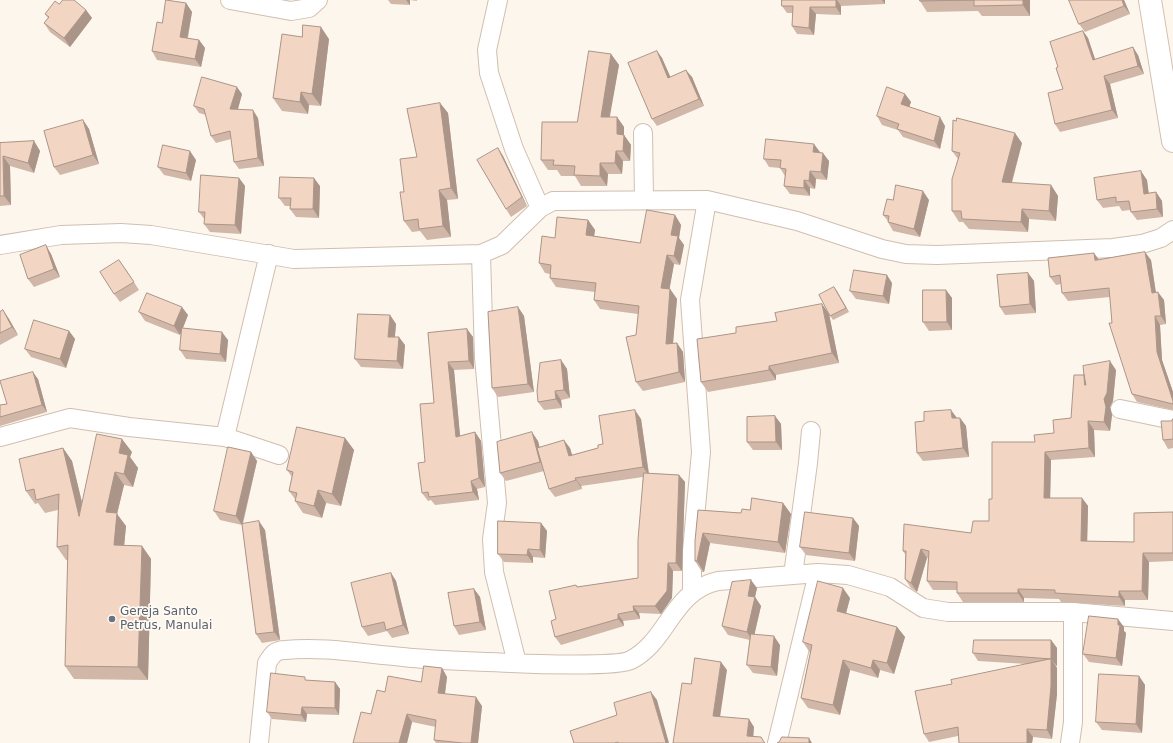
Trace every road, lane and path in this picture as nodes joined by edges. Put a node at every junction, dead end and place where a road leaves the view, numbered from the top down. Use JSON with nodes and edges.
{"nodes":[{"id":1,"x":230,"y":0,"type":"edge"},
{"id":2,"x":318,"y":0,"type":"edge"},
{"id":3,"x":498,"y":0,"type":"edge"},
{"id":4,"x":1150,"y":0,"type":"edge"},
{"id":5,"x":643,"y":133,"type":"dead end"},
{"id":6,"x":1173,"y":141,"type":"edge"},
{"id":7,"x":644,"y":199,"type":"junction"},
{"id":8,"x":707,"y":200,"type":"junction"},
{"id":9,"x":540,"y":208,"type":"junction"},
{"id":10,"x":1173,"y":230,"type":"edge"},
{"id":11,"x":0,"y":245,"type":"edge"},
{"id":12,"x":269,"y":254,"type":"junction"},
{"id":13,"x":482,"y":254,"type":"junction"},
{"id":14,"x":1120,"y":409,"type":"dead end"},
{"id":15,"x":1173,"y":420,"type":"edge"},
{"id":16,"x":811,"y":431,"type":"dead end"},
{"id":17,"x":0,"y":437,"type":"edge"},
{"id":18,"x":225,"y":437,"type":"junction"},
{"id":19,"x":279,"y":455,"type":"dead end"},
{"id":20,"x":818,"y":573,"type":"junction"},
{"id":21,"x":793,"y":575,"type":"junction"},
{"id":22,"x":692,"y":592,"type":"junction"},
{"id":23,"x":1073,"y":612,"type":"junction"},
{"id":24,"x":1173,"y":621,"type":"edge"},
{"id":25,"x":517,"y":663,"type":"junction"},
{"id":26,"x":259,"y":743,"type":"edge"},
{"id":27,"x":777,"y":743,"type":"edge"},
{"id":28,"x":1070,"y":743,"type":"edge"}],
"edges":[{"from":1,"to":2,"type":"street"},
{"from":3,"to":9,"type":"street"},
{"from":4,"to":6,"type":"main road"},
{"from":5,"to":7,"type":"street"},
{"from":7,"to":8,"type":"street"},
{"from":7,"to":9,"type":"street"},
{"from":8,"to":10,"type":"street"},
{"from":8,"to":22,"type":"street"},
{"from":9,"to":13,"type":"street"},
{"from":11,"to":12,"type":"street"},
{"from":12,"to":13,"type":"street"},
{"from":12,"to":18,"type":"street"},
{"from":13,"to":25,"type":"street"},
{"from":14,"to":15,"type":"street"},
{"from":16,"to":21,"type":"street"},
{"from":17,"to":18,"type":"street"},
{"from":18,"to":19,"type":"street"},
{"from":20,"to":21,"type":"street"},
{"from":20,"to":23,"type":"street"},
{"from":20,"to":27,"type":"street"},
{"from":21,"to":22,"type":"street"},
{"from":22,"to":25,"type":"street"},
{"from":23,"to":24,"type":"street"},
{"from":23,"to":28,"type":"street"},
{"from":25,"to":26,"type":"street"}]}
